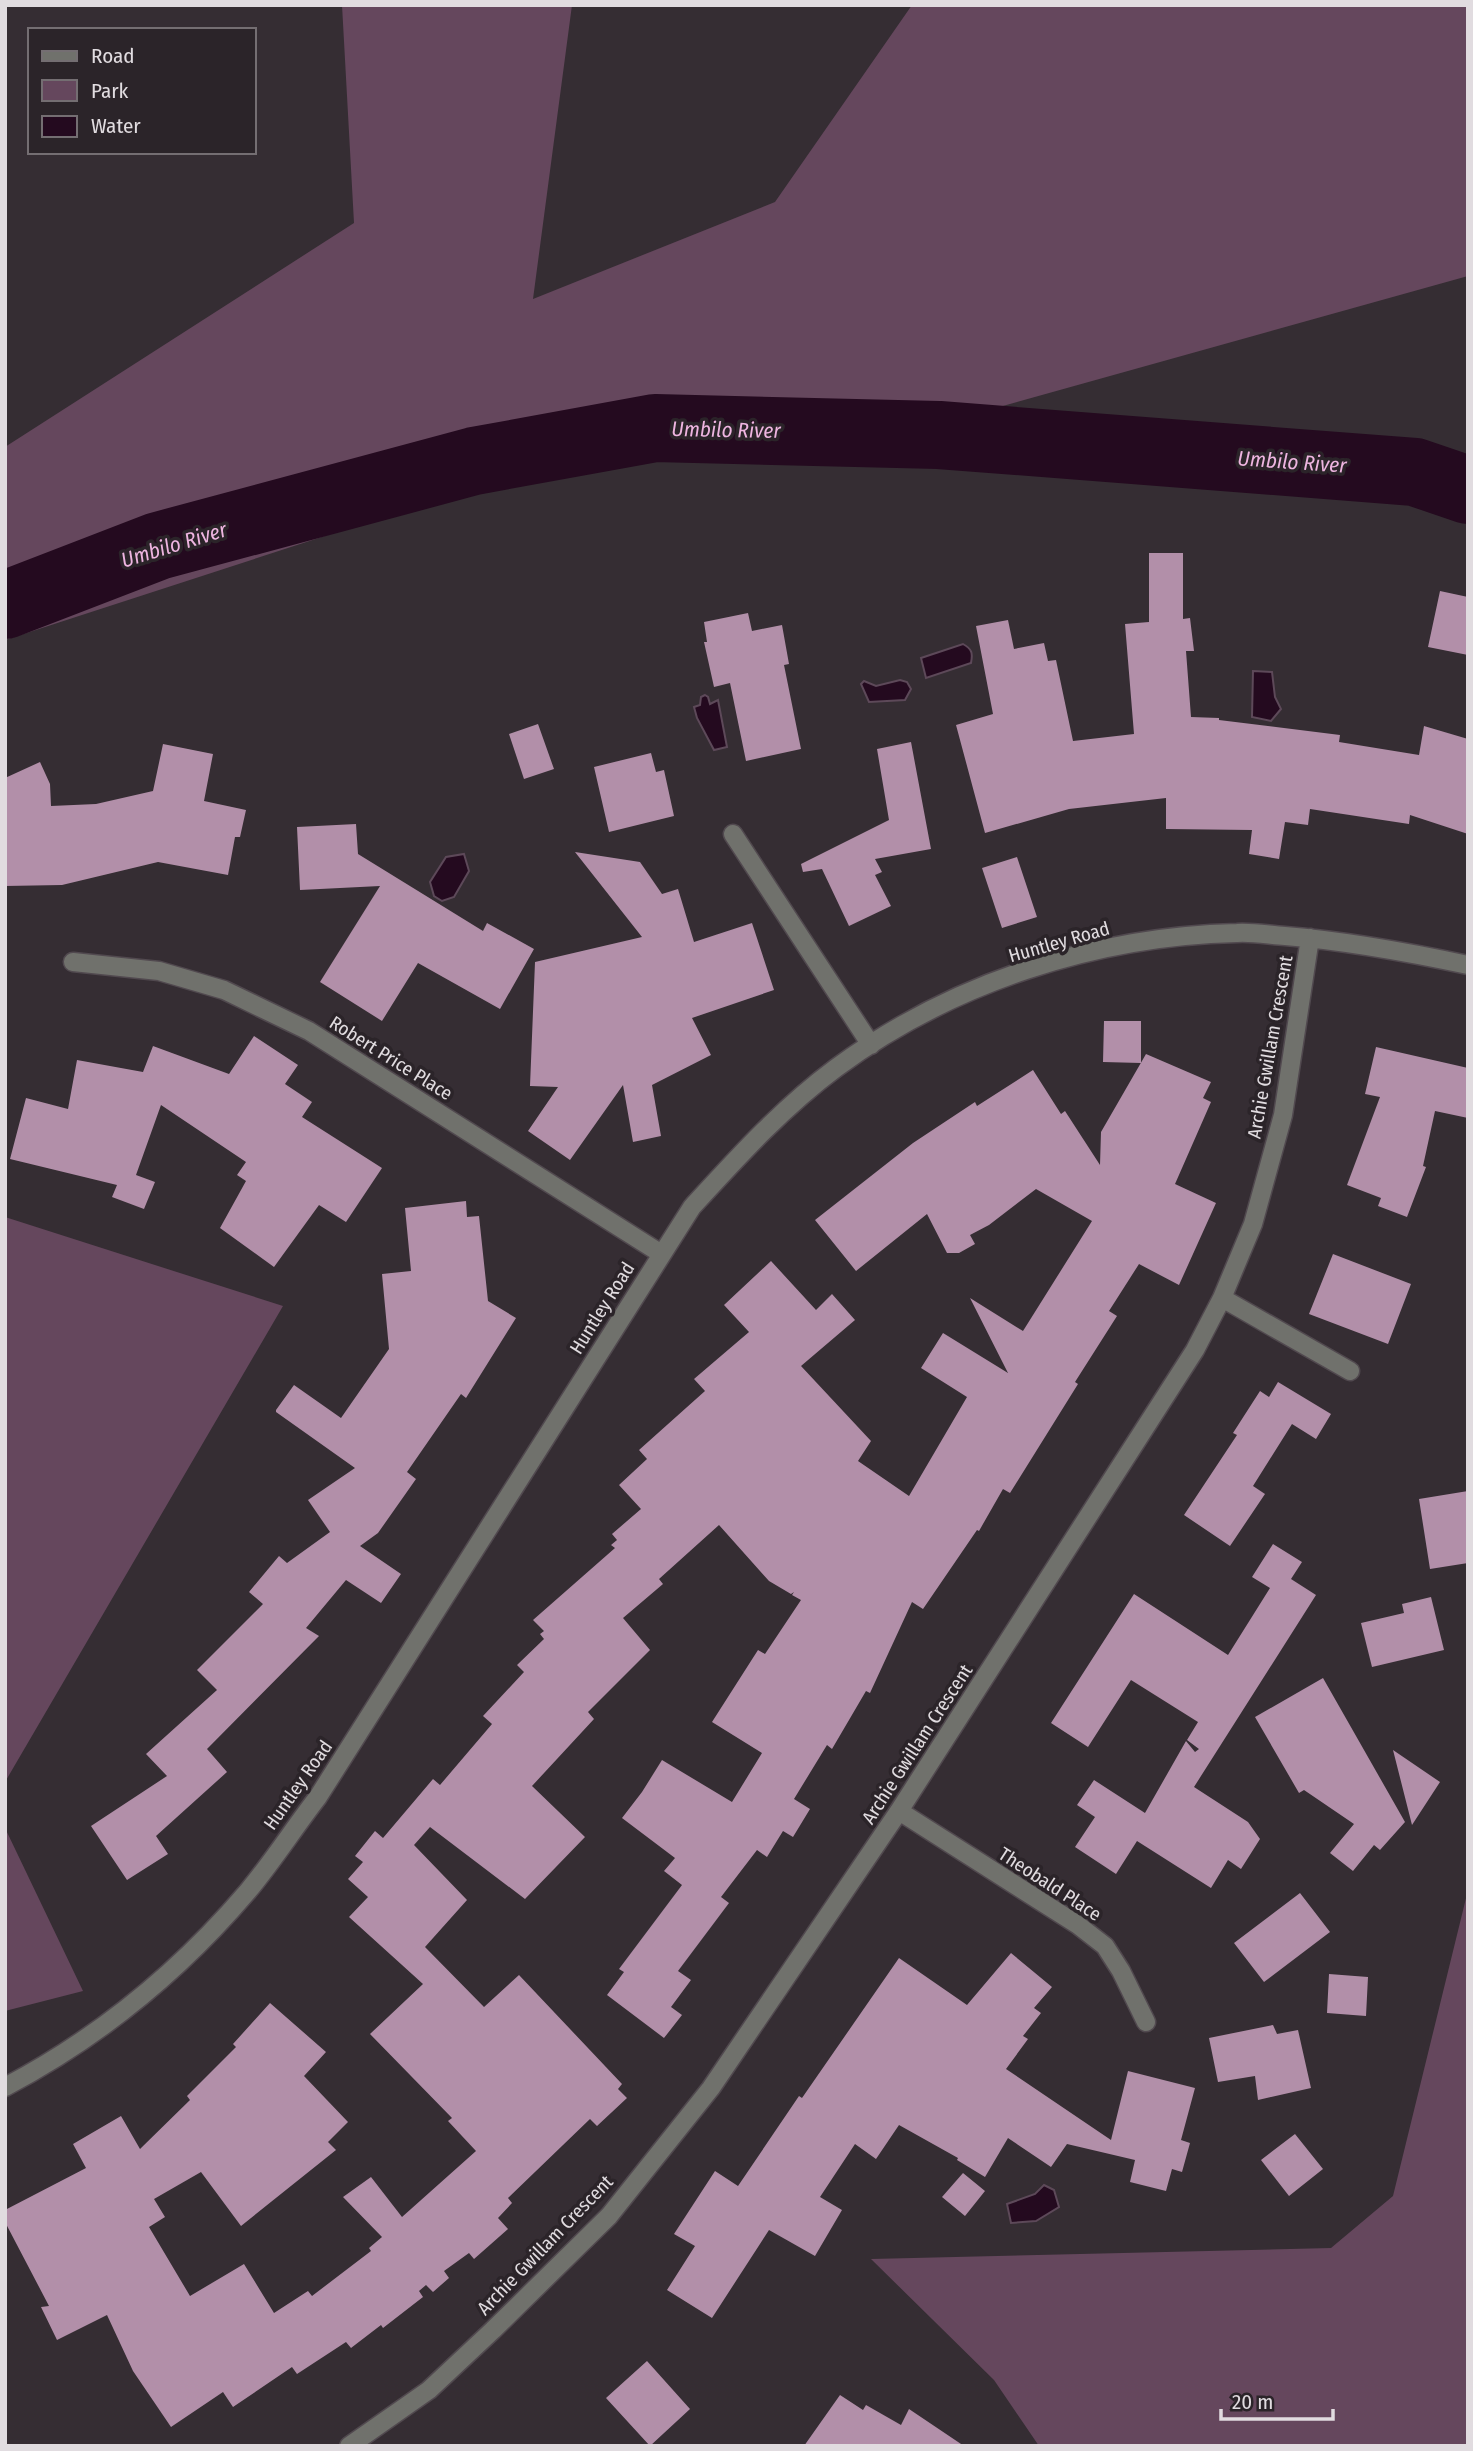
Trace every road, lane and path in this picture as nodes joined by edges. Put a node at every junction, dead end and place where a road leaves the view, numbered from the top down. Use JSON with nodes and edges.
{"nodes":[{"id":1,"x":733,"y":834,"type":"dead end"},
{"id":2,"x":1310,"y":938,"type":"junction"},
{"id":3,"x":73,"y":962,"type":"dead end"},
{"id":4,"x":1468,"y":965,"type":"edge"},
{"id":5,"x":871,"y":1045,"type":"junction"},
{"id":6,"x":660,"y":1253,"type":"junction"},
{"id":7,"x":1222,"y":1298,"type":"junction"},
{"id":8,"x":1350,"y":1371,"type":"dead end"},
{"id":9,"x":899,"y":1811,"type":"junction"},
{"id":10,"x":1146,"y":2022,"type":"dead end"},
{"id":11,"x":5,"y":2087,"type":"edge"},
{"id":12,"x":349,"y":2446,"type":"edge"}],
"edges":[{"from":1,"to":5,"type":"street"},
{"from":2,"to":4,"type":"street","name":"Huntley Road"},
{"from":2,"to":5,"type":"street","name":"Huntley Road"},
{"from":2,"to":7,"type":"street","name":"Archie Gwillam Crescent"},
{"from":3,"to":6,"type":"street","name":"Robert Price Place"},
{"from":5,"to":6,"type":"street","name":"Huntley Road"},
{"from":6,"to":11,"type":"street","name":"Huntley Road"},
{"from":7,"to":8,"type":"street"},
{"from":7,"to":9,"type":"street","name":"Archie Gwillam Crescent"},
{"from":9,"to":10,"type":"street","name":"Theobald Place"},
{"from":9,"to":12,"type":"street","name":"Archie Gwillam Crescent"}]}
